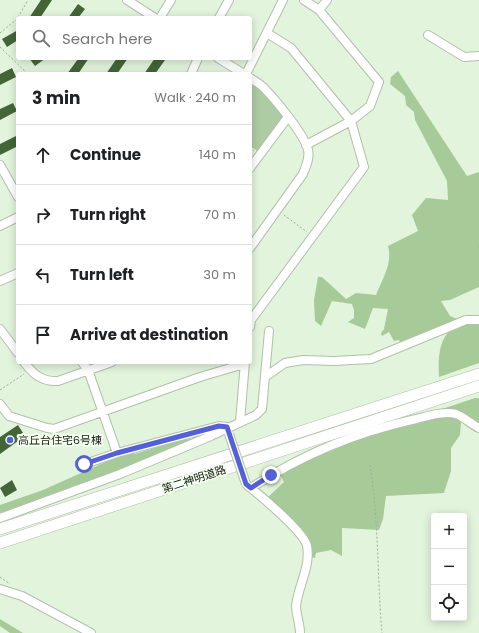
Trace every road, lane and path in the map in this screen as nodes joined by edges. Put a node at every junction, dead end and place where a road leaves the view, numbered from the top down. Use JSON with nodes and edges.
{"nodes":[{"id":1,"x":28,"y":0,"type":"edge"},
{"id":2,"x":127,"y":0,"type":"edge"},
{"id":3,"x":170,"y":0,"type":"edge"},
{"id":4,"x":229,"y":0,"type":"edge"},
{"id":5,"x":283,"y":0,"type":"edge"},
{"id":6,"x":304,"y":0,"type":"edge"},
{"id":7,"x":327,"y":0,"type":"edge"},
{"id":8,"x":320,"y":10,"type":"junction"},
{"id":9,"x":19,"y":16,"type":"edge"},
{"id":10,"x":152,"y":16,"type":"edge"},
{"id":11,"x":161,"y":16,"type":"edge"},
{"id":12,"x":220,"y":16,"type":"edge"},
{"id":13,"x":16,"y":20,"type":"edge"},
{"id":14,"x":0,"y":33,"type":"edge"},
{"id":15,"x":267,"y":33,"type":"junction"},
{"id":16,"x":428,"y":35,"type":"dead end"},
{"id":17,"x":0,"y":47,"type":"edge"},
{"id":18,"x":479,"y":56,"type":"edge"},
{"id":19,"x":197,"y":60,"type":"edge"},
{"id":20,"x":221,"y":60,"type":"edge"},
{"id":21,"x":26,"y":72,"type":"edge"},
{"id":22,"x":192,"y":72,"type":"edge"},
{"id":23,"x":242,"y":72,"type":"edge"},
{"id":24,"x":246,"y":72,"type":"edge"},
{"id":25,"x":252,"y":79,"type":"edge"},
{"id":26,"x":288,"y":117,"type":"junction"},
{"id":27,"x":351,"y":121,"type":"junction"},
{"id":28,"x":306,"y":145,"type":"junction"},
{"id":29,"x":0,"y":165,"type":"edge"},
{"id":30,"x":252,"y":165,"type":"edge"},
{"id":31,"x":16,"y":193,"type":"edge"},
{"id":32,"x":277,"y":210,"type":"junction"},
{"id":33,"x":16,"y":218,"type":"edge"},
{"id":34,"x":0,"y":226,"type":"edge"},
{"id":35,"x":313,"y":238,"type":"junction"},
{"id":36,"x":252,"y":245,"type":"edge"},
{"id":37,"x":16,"y":274,"type":"edge"},
{"id":38,"x":0,"y":281,"type":"edge"},
{"id":39,"x":252,"y":319,"type":"edge"},
{"id":40,"x":479,"y":320,"type":"edge"},
{"id":41,"x":0,"y":329,"type":"edge"},
{"id":42,"x":270,"y":331,"type":"dead end"},
{"id":43,"x":16,"y":350,"type":"edge"},
{"id":44,"x":26,"y":364,"type":"edge"},
{"id":45,"x":84,"y":364,"type":"edge"},
{"id":46,"x":106,"y":364,"type":"edge"},
{"id":47,"x":241,"y":364,"type":"edge"},
{"id":48,"x":244,"y":364,"type":"edge"},
{"id":49,"x":30,"y":370,"type":"junction"},
{"id":50,"x":88,"y":370,"type":"junction"},
{"id":51,"x":479,"y":374,"type":"edge"},
{"id":52,"x":265,"y":377,"type":"junction"},
{"id":53,"x":479,"y":386,"type":"edge"},
{"id":54,"x":0,"y":390,"type":"edge"},
{"id":55,"x":0,"y":404,"type":"edge"},
{"id":56,"x":103,"y":412,"type":"junction"},
{"id":57,"x":240,"y":422,"type":"junction"},
{"id":58,"x":479,"y":428,"type":"edge"},
{"id":59,"x":228,"y":431,"type":"junction"},
{"id":60,"x":117,"y":453,"type":"junction"},
{"id":61,"x":84,"y":464,"type":"dead end"},
{"id":62,"x":370,"y":465,"type":"dead end"},
{"id":63,"x":248,"y":486,"type":"junction"},
{"id":64,"x":0,"y":518,"type":"edge"},
{"id":65,"x":0,"y":530,"type":"edge"},
{"id":66,"x":0,"y":542,"type":"edge"},
{"id":67,"x":0,"y":589,"type":"edge"},
{"id":68,"x":91,"y":633,"type":"edge"},
{"id":69,"x":300,"y":633,"type":"edge"},
{"id":70,"x":382,"y":633,"type":"edge"}],
"edges":[{"from":1,"to":9,"type":"path"},
{"from":2,"to":10,"type":"street"},
{"from":3,"to":11,"type":"street"},
{"from":4,"to":12,"type":"street"},
{"from":5,"to":15,"type":"street"},
{"from":6,"to":8,"type":"street"},
{"from":7,"to":8,"type":"street"},
{"from":8,"to":27,"type":"street"},
{"from":13,"to":14,"type":"path"},
{"from":15,"to":24,"type":"street"},
{"from":15,"to":27,"type":"street"},
{"from":16,"to":18,"type":"street"},
{"from":17,"to":21,"type":"path"},
{"from":19,"to":22,"type":"street"},
{"from":20,"to":23,"type":"street"},
{"from":25,"to":26,"type":"street"},
{"from":26,"to":28,"type":"street"},
{"from":26,"to":30,"type":"street"},
{"from":27,"to":28,"type":"street"},
{"from":27,"to":35,"type":"street"},
{"from":28,"to":32,"type":"street"},
{"from":29,"to":31,"type":"street"},
{"from":32,"to":35,"type":"path"},
{"from":32,"to":36,"type":"street"},
{"from":33,"to":34,"type":"street"},
{"from":35,"to":39,"type":"street"},
{"from":37,"to":38,"type":"street"},
{"from":40,"to":52,"type":"street"},
{"from":41,"to":43,"type":"street"},
{"from":42,"to":52,"type":"street"},
{"from":44,"to":49,"type":"street"},
{"from":45,"to":50,"type":"street"},
{"from":46,"to":50,"type":"street"},
{"from":47,"to":56,"type":"street"},
{"from":48,"to":57,"type":"street"},
{"from":49,"to":50,"type":"street"},
{"from":49,"to":54,"type":"path"},
{"from":50,"to":56,"type":"street"},
{"from":51,"to":65,"type":"highway","name":"第二神明道路"},
{"from":52,"to":57,"type":"street"},
{"from":53,"to":66,"type":"highway","name":"第二神明道路"},
{"from":55,"to":56,"type":"street"},
{"from":56,"to":60,"type":"street"},
{"from":57,"to":59,"type":"street"},
{"from":58,"to":63,"type":"street"},
{"from":59,"to":60,"type":"street"},
{"from":59,"to":63,"type":"street","bridge":true},
{"from":59,"to":64,"type":"street"},
{"from":60,"to":61,"type":"street"},
{"from":62,"to":70,"type":"path"},
{"from":63,"to":69,"type":"street"},
{"from":67,"to":68,"type":"street"}]}
